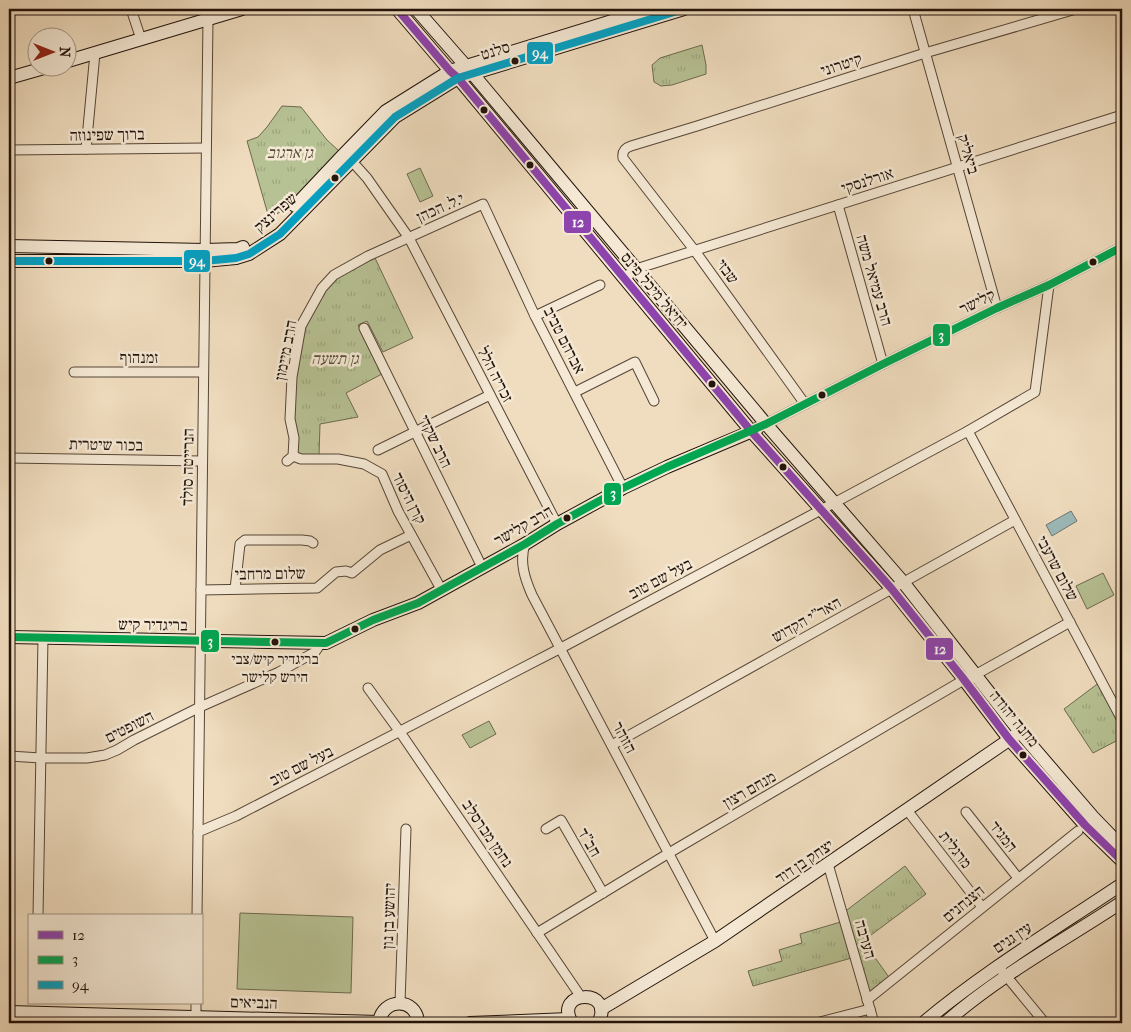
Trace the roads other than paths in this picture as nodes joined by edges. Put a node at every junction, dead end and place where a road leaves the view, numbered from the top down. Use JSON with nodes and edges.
{"nodes":[{"id":1,"x":131,"y":9,"type":"edge"},
{"id":2,"x":242,"y":9,"type":"edge"},
{"id":3,"x":397,"y":9,"type":"edge"},
{"id":4,"x":416,"y":9,"type":"edge"},
{"id":5,"x":651,"y":9,"type":"edge"},
{"id":6,"x":684,"y":9,"type":"edge"},
{"id":7,"x":913,"y":9,"type":"edge"},
{"id":8,"x":1076,"y":9,"type":"edge"},
{"id":9,"x":1055,"y":12,"type":"edge"},
{"id":10,"x":207,"y":14,"type":"edge"},
{"id":11,"x":141,"y":39,"type":"junction"},
{"id":12,"x":94,"y":53,"type":"junction"},
{"id":13,"x":925,"y":53,"type":"junction"},
{"id":14,"x":438,"y":56,"type":"junction"},
{"id":15,"x":78,"y":58,"type":"edge"},
{"id":16,"x":469,"y":70,"type":"junction"},
{"id":17,"x":28,"y":73,"type":"edge"},
{"id":18,"x":454,"y":74,"type":"junction"},
{"id":19,"x":9,"y":78,"type":"edge"},
{"id":20,"x":436,"y":80,"type":"junction"},
{"id":21,"x":1122,"y":115,"type":"edge"},
{"id":22,"x":206,"y":148,"type":"junction"},
{"id":23,"x":86,"y":149,"type":"junction"},
{"id":24,"x":9,"y":150,"type":"edge"},
{"id":25,"x":348,"y":157,"type":"junction"},
{"id":26,"x":623,"y":158,"type":"joint"},
{"id":27,"x":957,"y":167,"type":"junction"},
{"id":28,"x":483,"y":204,"type":"joint"},
{"id":29,"x":838,"y":205,"type":"junction"},
{"id":30,"x":409,"y":238,"type":"junction"},
{"id":31,"x":9,"y":246,"type":"edge"},
{"id":32,"x":1122,"y":247,"type":"edge"},
{"id":33,"x":695,"y":251,"type":"junction"},
{"id":34,"x":205,"y":255,"type":"junction"},
{"id":35,"x":9,"y":261,"type":"edge"},
{"id":36,"x":636,"y":269,"type":"junction"},
{"id":37,"x":626,"y":281,"type":"junction"},
{"id":38,"x":600,"y":284,"type":"dead end"},
{"id":39,"x":1049,"y":285,"type":"junction"},
{"id":40,"x":997,"y":308,"type":"junction"},
{"id":41,"x":535,"y":316,"type":"junction"},
{"id":42,"x":364,"y":328,"type":"dead end"},
{"id":43,"x":883,"y":364,"type":"junction"},
{"id":44,"x":74,"y":372,"type":"dead end"},
{"id":45,"x":203,"y":372,"type":"junction"},
{"id":46,"x":575,"y":392,"type":"junction"},
{"id":47,"x":490,"y":395,"type":"junction"},
{"id":48,"x":654,"y":401,"type":"dead end"},
{"id":49,"x":805,"y":404,"type":"junction"},
{"id":50,"x":766,"y":424,"type":"junction"},
{"id":51,"x":751,"y":431,"type":"junction"},
{"id":52,"x":968,"y":431,"type":"junction"},
{"id":53,"x":415,"y":432,"type":"junction"},
{"id":54,"x":378,"y":450,"type":"dead end"},
{"id":55,"x":9,"y":458,"type":"edge"},
{"id":56,"x":290,"y":458,"type":"joint"},
{"id":57,"x":202,"y":461,"type":"junction"},
{"id":58,"x":624,"y":488,"type":"junction"},
{"id":59,"x":834,"y":503,"type":"junction"},
{"id":60,"x":821,"y":510,"type":"junction"},
{"id":61,"x":1015,"y":520,"type":"junction"},
{"id":62,"x":557,"y":524,"type":"junction"},
{"id":63,"x":411,"y":535,"type":"junction"},
{"id":64,"x":313,"y":543,"type":"dead end"},
{"id":65,"x":525,"y":544,"type":"junction"},
{"id":66,"x":482,"y":567,"type":"junction"},
{"id":67,"x":903,"y":582,"type":"junction"},
{"id":68,"x":891,"y":588,"type":"junction"},
{"id":69,"x":235,"y":589,"type":"junction"},
{"id":70,"x":442,"y":589,"type":"junction"},
{"id":71,"x":201,"y":590,"type":"junction"},
{"id":72,"x":1070,"y":622,"type":"junction"},
{"id":73,"x":9,"y":637,"type":"edge"},
{"id":74,"x":43,"y":638,"type":"junction"},
{"id":75,"x":200,"y":641,"type":"junction"},
{"id":76,"x":324,"y":643,"type":"junction"},
{"id":77,"x":561,"y":648,"type":"junction"},
{"id":78,"x":970,"y":678,"type":"junction"},
{"id":79,"x":368,"y":688,"type":"dead end"},
{"id":80,"x":200,"y":706,"type":"junction"},
{"id":81,"x":1122,"y":720,"type":"edge"},
{"id":82,"x":400,"y":732,"type":"junction"},
{"id":83,"x":1015,"y":736,"type":"junction"},
{"id":84,"x":612,"y":744,"type":"junction"},
{"id":85,"x":9,"y":756,"type":"edge"},
{"id":86,"x":42,"y":758,"type":"junction"},
{"id":87,"x":907,"y":810,"type":"junction"},
{"id":88,"x":966,"y":812,"type":"dead end"},
{"id":89,"x":406,"y":829,"type":"dead end"},
{"id":90,"x":546,"y":829,"type":"dead end"},
{"id":91,"x":1078,"y":830,"type":"dead end"},
{"id":92,"x":198,"y":832,"type":"junction"},
{"id":93,"x":1122,"y":847,"type":"edge"},
{"id":94,"x":669,"y":853,"type":"junction"},
{"id":95,"x":1122,"y":861,"type":"edge"},
{"id":96,"x":828,"y":864,"type":"junction"},
{"id":97,"x":1018,"y":878,"type":"junction"},
{"id":98,"x":1122,"y":884,"type":"edge"},
{"id":99,"x":602,"y":893,"type":"junction"},
{"id":100,"x":1122,"y":902,"type":"edge"},
{"id":101,"x":982,"y":908,"type":"junction"},
{"id":102,"x":38,"y":914,"type":"edge"},
{"id":103,"x":197,"y":914,"type":"edge"},
{"id":104,"x":537,"y":933,"type":"junction"},
{"id":105,"x":716,"y":941,"type":"junction"},
{"id":106,"x":998,"y":966,"type":"junction"},
{"id":107,"x":1007,"y":976,"type":"junction"},
{"id":108,"x":581,"y":997,"type":"junction"},
{"id":109,"x":400,"y":1003,"type":"junction"},
{"id":110,"x":196,"y":1004,"type":"edge"},
{"id":111,"x":868,"y":1004,"type":"junction"},
{"id":112,"x":36,"y":1008,"type":"edge"},
{"id":113,"x":601,"y":1009,"type":"junction"},
{"id":114,"x":9,"y":1012,"type":"edge"},
{"id":115,"x":196,"y":1017,"type":"junction"},
{"id":116,"x":89,"y":1018,"type":"edge"},
{"id":117,"x":570,"y":1021,"type":"edge"},
{"id":118,"x":341,"y":1022,"type":"edge"},
{"id":119,"x":501,"y":1022,"type":"edge"},
{"id":120,"x":379,"y":1023,"type":"edge"},
{"id":121,"x":418,"y":1023,"type":"edge"},
{"id":122,"x":470,"y":1023,"type":"edge"},
{"id":123,"x":598,"y":1023,"type":"edge"},
{"id":124,"x":816,"y":1023,"type":"edge"},
{"id":125,"x":874,"y":1023,"type":"edge"},
{"id":126,"x":922,"y":1023,"type":"edge"},
{"id":127,"x":945,"y":1023,"type":"edge"},
{"id":128,"x":1045,"y":1023,"type":"edge"}],
"edges":[{"from":1,"to":11,"type":"street"},
{"from":2,"to":10,"type":"street"},
{"from":3,"to":14,"type":"street","name":"יחיאל מיכל פינס"},
{"from":4,"to":16,"type":"street","name":"יחיאל מיכל פינס"},
{"from":5,"to":16,"type":"street","name":"סלנט"},
{"from":6,"to":16,"type":"street","name":"סלנט"},
{"from":7,"to":13,"type":"street","name":"ביאליק"},
{"from":8,"to":9,"type":"street","name":"קיטרוני"},
{"from":9,"to":13,"type":"street","name":"קיטרוני"},
{"from":10,"to":11,"type":"street"},
{"from":10,"to":22,"type":"street","name":"הנרייטה סולד"},
{"from":11,"to":12,"type":"street"},
{"from":12,"to":15,"type":"street"},
{"from":12,"to":23,"type":"street"},
{"from":13,"to":26,"type":"street","name":"קיטרוני"},
{"from":13,"to":27,"type":"street","name":"ביאליק"},
{"from":14,"to":18,"type":"street","name":"יחיאל מיכל פינס"},
{"from":14,"to":20,"type":"street"},
{"from":16,"to":18,"type":"street","name":"סלנט"},
{"from":16,"to":36,"type":"street","name":"יחיאל מיכל פינס"},
{"from":17,"to":19,"type":"street"},
{"from":18,"to":20,"type":"street","name":"שפרינצק"},
{"from":18,"to":25,"type":"street","name":"שפרינצק"},
{"from":18,"to":37,"type":"street","name":"יחיאל מיכל פינס"},
{"from":20,"to":25,"type":"street","name":"שפרינצק"},
{"from":21,"to":27,"type":"street","name":"אורלנסקי"},
{"from":22,"to":23,"type":"street","name":"ברוך שפינוזה"},
{"from":22,"to":34,"type":"street","name":"הנרייטה סולד"},
{"from":23,"to":24,"type":"street","name":"ברוך שפינוזה"},
{"from":25,"to":30,"type":"street","name":"זכריה הלל"},
{"from":25,"to":34,"type":"street","name":"שפרינצק"},
{"from":26,"to":33,"type":"street","name":"שבזי"},
{"from":27,"to":29,"type":"street","name":"אורלנסקי"},
{"from":27,"to":40,"type":"street","name":"ביאליק"},
{"from":28,"to":30,"type":"street","name":"י.ל. הכהן"},
{"from":28,"to":41,"type":"street","name":"אברהם טביב"},
{"from":29,"to":33,"type":"street","name":"אורלנסקי"},
{"from":29,"to":43,"type":"street","name":"הרב עמיאל משה"},
{"from":30,"to":47,"type":"street","name":"זכריה הלל"},
{"from":30,"to":56,"type":"street","name":"הרב מיימון"},
{"from":31,"to":34,"type":"street","name":"שפרינצק"},
{"from":32,"to":39,"type":"street","name":"קלישר"},
{"from":33,"to":36,"type":"street","name":"אורלנסקי"},
{"from":33,"to":49,"type":"street","name":"שבזי"},
{"from":34,"to":35,"type":"street","name":"שפרינצק"},
{"from":34,"to":45,"type":"street","name":"הנרייטה סולד"},
{"from":36,"to":37,"type":"street"},
{"from":36,"to":50,"type":"street","name":"יחיאל מיכל פינס"},
{"from":37,"to":51,"type":"street","name":"יחיאל מיכל פינס"},
{"from":38,"to":41,"type":"street"},
{"from":39,"to":40,"type":"street","name":"קלישר"},
{"from":39,"to":52,"type":"street","name":"בעל שם טוב"},
{"from":40,"to":43,"type":"street","name":"קלישר"},
{"from":41,"to":46,"type":"street","name":"אברהם טביב"},
{"from":42,"to":53,"type":"street","name":"הרב שקדי"},
{"from":43,"to":49,"type":"street","name":"קלישר"},
{"from":44,"to":45,"type":"street","name":"זמנהוף"},
{"from":45,"to":57,"type":"street","name":"הנרייטה סולד"},
{"from":46,"to":48,"type":"street"},
{"from":46,"to":58,"type":"street","name":"אברהם טביב"},
{"from":47,"to":53,"type":"street"},
{"from":47,"to":62,"type":"street","name":"זכריה הלל"},
{"from":49,"to":50,"type":"street","name":"קלישר"},
{"from":50,"to":51,"type":"street","name":"הרב קלישר"},
{"from":50,"to":59,"type":"street","name":"יחיאל מיכל פינס"},
{"from":51,"to":58,"type":"street","name":"הרב קלישר"},
{"from":51,"to":60,"type":"street","name":"יחיאל מיכל פינס"},
{"from":52,"to":59,"type":"street","name":"בעל שם טוב"},
{"from":52,"to":61,"type":"street","name":"שלום שרעבי"},
{"from":53,"to":54,"type":"street"},
{"from":53,"to":66,"type":"street","name":"הרב שקדי"},
{"from":55,"to":57,"type":"street","name":"בכור שיטרית"},
{"from":56,"to":63,"type":"street","name":"קרן היסוד"},
{"from":57,"to":71,"type":"street","name":"הנרייטה סולד"},
{"from":58,"to":62,"type":"street","name":"הרב קלישר"},
{"from":59,"to":60,"type":"street","name":"בעל שם טוב"},
{"from":59,"to":67,"type":"street","name":"יחיאל מיכל פינס"},
{"from":60,"to":68,"type":"street","name":"יחיאל מיכל פינס"},
{"from":60,"to":77,"type":"street","name":"בעל שם טוב"},
{"from":61,"to":67,"type":"street","name":"האר\"י הקדוש"},
{"from":61,"to":72,"type":"street","name":"שלום שרעבי"},
{"from":62,"to":65,"type":"street","name":"הרב קלישר"},
{"from":63,"to":69,"type":"street","name":"שלום מרחבי"},
{"from":63,"to":70,"type":"street","name":"קרן היסוד"},
{"from":64,"to":69,"type":"street"},
{"from":65,"to":66,"type":"street","name":"הרב קלישר"},
{"from":65,"to":77,"type":"street","name":"הזוהר"},
{"from":66,"to":70,"type":"street","name":"הרב קלישר"},
{"from":67,"to":68,"type":"street","name":"האר\"י הקדוש"},
{"from":67,"to":78,"type":"street","name":"מחנה יהודה"},
{"from":68,"to":78,"type":"street","name":"מחנה יהודה"},
{"from":68,"to":84,"type":"street","name":"האר\"י הקדוש"},
{"from":69,"to":71,"type":"street","name":"שלום מרחבי"},
{"from":70,"to":76,"type":"street","name":"הרב קלישר"},
{"from":71,"to":75,"type":"street","name":"הנרייטה סולד"},
{"from":72,"to":78,"type":"street","name":"מנחם רצון"},
{"from":72,"to":81,"type":"street","name":"שלום שרעבי"},
{"from":73,"to":74,"type":"street","name":"בריגדיר קיש"},
{"from":74,"to":75,"type":"street","name":"בריגדיר קיש"},
{"from":74,"to":86,"type":"street"},
{"from":75,"to":76,"type":"street","name":"בריגדיר קיש"},
{"from":75,"to":80,"type":"street","name":"הנרייטה סולד"},
{"from":76,"to":80,"type":"street","name":"השופטים"},
{"from":77,"to":82,"type":"street","name":"בעל שם טוב"},
{"from":77,"to":84,"type":"street","name":"הזוהר"},
{"from":78,"to":83,"type":"street","name":"מחנה יהודה"},
{"from":78,"to":94,"type":"street","name":"מנחם רצון"},
{"from":79,"to":82,"type":"street","name":"נחמן מברסלב"},
{"from":80,"to":86,"type":"street","name":"השופטים"},
{"from":80,"to":92,"type":"street","name":"הנרייטה סולד"},
{"from":82,"to":92,"type":"street","name":"בעל שם טוב"},
{"from":82,"to":104,"type":"street","name":"נחמן מברסלב"},
{"from":83,"to":87,"type":"street","name":"יצחק בן דוד"},
{"from":83,"to":93,"type":"street","name":"מחנה יהודה"},
{"from":83,"to":95,"type":"street","name":"מחנה יהודה"},
{"from":84,"to":94,"type":"street","name":"הזוהר"},
{"from":85,"to":86,"type":"street","name":"השופטים"},
{"from":86,"to":102,"type":"street"},
{"from":87,"to":96,"type":"street","name":"יצחק בן דוד"},
{"from":87,"to":101,"type":"street","name":"מרגלית"},
{"from":88,"to":97,"type":"street","name":"המגיד"},
{"from":89,"to":109,"type":"street","name":"יהושע בן נון"},
{"from":90,"to":99,"type":"street","name":"חב\"ד"},
{"from":91,"to":97,"type":"street","name":"הצנחנים"},
{"from":92,"to":103,"type":"street","name":"הנרייטה סולד"},
{"from":94,"to":99,"type":"street","name":"מנחם רצון"},
{"from":94,"to":105,"type":"street","name":"הזוהר"},
{"from":96,"to":105,"type":"street","name":"יצחק בן דוד"},
{"from":96,"to":111,"type":"street","name":"הערבה"},
{"from":97,"to":101,"type":"street","name":"הצנחנים"},
{"from":98,"to":106,"type":"street","name":"עין גנים"},
{"from":99,"to":104,"type":"street","name":"מנחם רצון"},
{"from":100,"to":107,"type":"street","name":"עין גנים"},
{"from":101,"to":111,"type":"street","name":"הצנחנים"},
{"from":104,"to":108,"type":"street","name":"נחמן מברסלב"},
{"from":105,"to":113,"type":"street","name":"יצחק בן דוד"},
{"from":106,"to":107,"type":"street"},
{"from":106,"to":126,"type":"street","name":"עין גנים"},
{"from":107,"to":127,"type":"street","name":"עין גנים"},
{"from":107,"to":128,"type":"street"},
{"from":108,"to":113,"type":"street"},
{"from":108,"to":117,"type":"street"},
{"from":109,"to":120,"type":"street"},
{"from":109,"to":121,"type":"street"},
{"from":110,"to":115,"type":"street"},
{"from":111,"to":124,"type":"street","name":"הצנחנים"},
{"from":111,"to":125,"type":"street","name":"הערבה"},
{"from":112,"to":114,"type":"street","name":"הנביאים"},
{"from":112,"to":116,"type":"street","name":"הנביאים"},
{"from":113,"to":123,"type":"street"},
{"from":115,"to":116,"type":"street","name":"הנביאים"},
{"from":115,"to":118,"type":"street","name":"הנביאים"},
{"from":117,"to":119,"type":"street"},
{"from":118,"to":120,"type":"street","name":"הנביאים"},
{"from":119,"to":122,"type":"street"}]}
